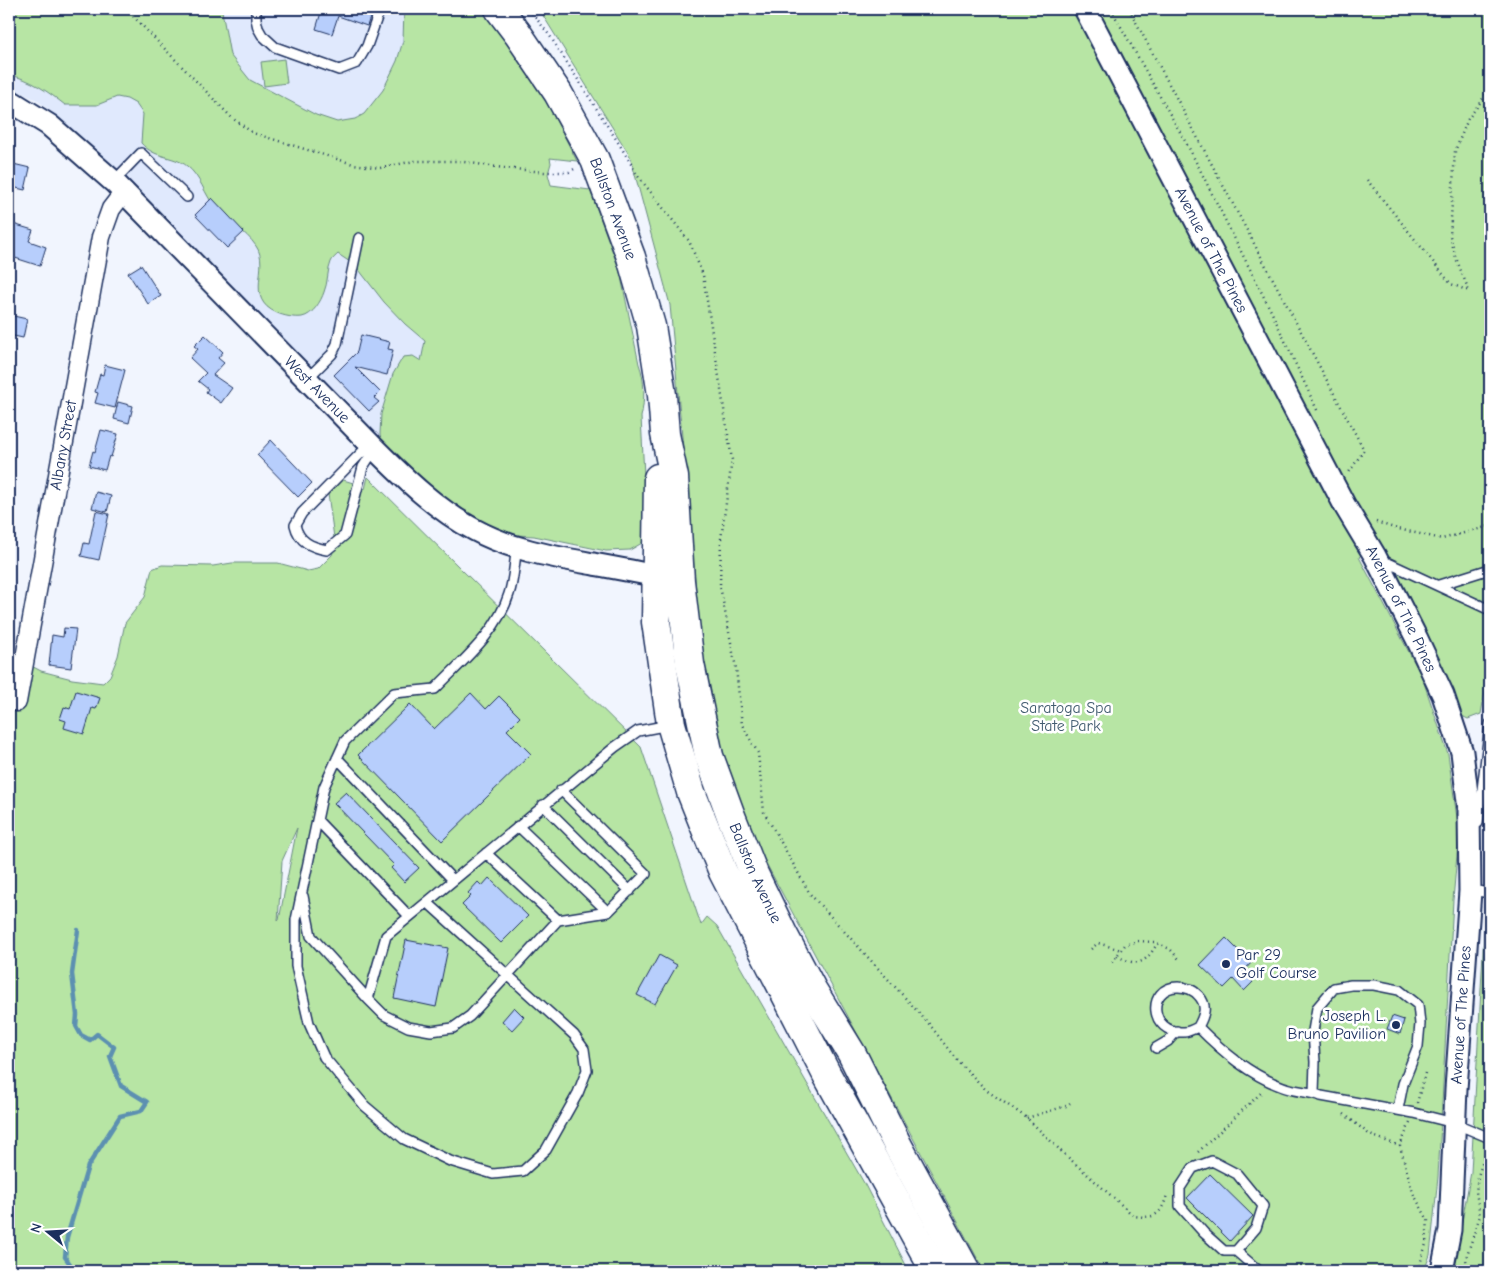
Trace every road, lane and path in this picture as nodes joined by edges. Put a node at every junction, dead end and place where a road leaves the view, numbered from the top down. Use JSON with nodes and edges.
{"nodes":[{"id":1,"x":126,"y":9,"type":"edge"},
{"id":2,"x":256,"y":9,"type":"edge"},
{"id":3,"x":380,"y":9,"type":"edge"},
{"id":4,"x":499,"y":9,"type":"edge"},
{"id":5,"x":529,"y":9,"type":"edge"},
{"id":6,"x":1085,"y":9,"type":"edge"},
{"id":7,"x":1111,"y":9,"type":"edge"},
{"id":8,"x":1129,"y":9,"type":"edge"},
{"id":9,"x":1490,"y":89,"type":"edge"},
{"id":10,"x":9,"y":100,"type":"edge"},
{"id":11,"x":622,"y":147,"type":"junction"},
{"id":12,"x":616,"y":150,"type":"dead end"},
{"id":13,"x":582,"y":166,"type":"dead end"},
{"id":14,"x":1367,"y":180,"type":"dead end"},
{"id":15,"x":119,"y":187,"type":"junction"},
{"id":16,"x":187,"y":197,"type":"dead end"},
{"id":17,"x":359,"y":238,"type":"dead end"},
{"id":18,"x":306,"y":380,"type":"junction"},
{"id":19,"x":1318,"y":412,"type":"dead end"},
{"id":20,"x":372,"y":447,"type":"junction"},
{"id":21,"x":1343,"y":466,"type":"dead end"},
{"id":22,"x":1371,"y":521,"type":"dead end"},
{"id":23,"x":1490,"y":526,"type":"edge"},
{"id":24,"x":516,"y":548,"type":"junction"},
{"id":25,"x":1374,"y":556,"type":"junction"},
{"id":26,"x":1490,"y":569,"type":"edge"},
{"id":27,"x":668,"y":578,"type":"junction"},
{"id":28,"x":1439,"y":585,"type":"junction"},
{"id":29,"x":1490,"y":610,"type":"edge"},
{"id":30,"x":17,"y":702,"type":"dead end"},
{"id":31,"x":671,"y":724,"type":"junction"},
{"id":32,"x":1490,"y":724,"type":"edge"},
{"id":33,"x":337,"y":758,"type":"junction"},
{"id":34,"x":561,"y":790,"type":"junction"},
{"id":35,"x":543,"y":805,"type":"junction"},
{"id":36,"x":317,"y":820,"type":"junction"},
{"id":37,"x":518,"y":826,"type":"junction"},
{"id":38,"x":486,"y":853,"type":"junction"},
{"id":39,"x":453,"y":880,"type":"junction"},
{"id":40,"x":630,"y":890,"type":"junction"},
{"id":41,"x":302,"y":891,"type":"junction"},
{"id":42,"x":1480,"y":892,"type":"edge"},
{"id":43,"x":427,"y":902,"type":"junction"},
{"id":44,"x":608,"y":912,"type":"junction"},
{"id":45,"x":410,"y":916,"type":"junction"},
{"id":46,"x":558,"y":920,"type":"junction"},
{"id":47,"x":1157,"y":944,"type":"junction"},
{"id":48,"x":1091,"y":949,"type":"dead end"},
{"id":49,"x":1122,"y":950,"type":"junction"},
{"id":50,"x":1116,"y":956,"type":"junction"},
{"id":51,"x":1179,"y":959,"type":"dead end"},
{"id":52,"x":1112,"y":962,"type":"dead end"},
{"id":53,"x":507,"y":976,"type":"junction"},
{"id":54,"x":368,"y":999,"type":"junction"},
{"id":55,"x":1198,"y":1027,"type":"junction"},
{"id":56,"x":1177,"y":1032,"type":"junction"},
{"id":57,"x":1156,"y":1048,"type":"dead end"},
{"id":58,"x":1425,"y":1073,"type":"dead end"},
{"id":59,"x":1265,"y":1089,"type":"dead end"},
{"id":60,"x":1314,"y":1093,"type":"junction"},
{"id":61,"x":1417,"y":1103,"type":"dead end"},
{"id":62,"x":1070,"y":1104,"type":"dead end"},
{"id":63,"x":1398,"y":1110,"type":"junction"},
{"id":64,"x":1338,"y":1112,"type":"dead end"},
{"id":65,"x":1028,"y":1118,"type":"junction"},
{"id":66,"x":1410,"y":1122,"type":"dead end"},
{"id":67,"x":1454,"y":1123,"type":"junction"},
{"id":68,"x":1490,"y":1138,"type":"edge"},
{"id":69,"x":1400,"y":1146,"type":"junction"},
{"id":70,"x":1487,"y":1148,"type":"dead end"},
{"id":71,"x":1195,"y":1155,"type":"dead end"},
{"id":72,"x":1168,"y":1190,"type":"dead end"},
{"id":73,"x":1236,"y":1251,"type":"junction"},
{"id":74,"x":935,"y":1271,"type":"edge"},
{"id":75,"x":966,"y":1271,"type":"edge"},
{"id":76,"x":1258,"y":1271,"type":"edge"},
{"id":77,"x":1418,"y":1271,"type":"edge"},
{"id":78,"x":1442,"y":1271,"type":"edge"},
{"id":79,"x":1467,"y":1271,"type":"edge"}],
"edges":[{"from":1,"to":13,"type":"path"},
{"from":2,"to":3,"type":"lane"},
{"from":4,"to":27,"type":"highway","name":"Ballston Avenue"},
{"from":5,"to":11,"type":"path"},
{"from":6,"to":25,"type":"street","name":"Avenue of The Pines"},
{"from":7,"to":19,"type":"path"},
{"from":8,"to":21,"type":"path"},
{"from":9,"to":14,"type":"path"},
{"from":10,"to":15,"type":"street","name":"West Avenue"},
{"from":11,"to":12,"type":"path"},
{"from":11,"to":65,"type":"path"},
{"from":15,"to":16,"type":"lane"},
{"from":15,"to":18,"type":"street","name":"West Avenue"},
{"from":15,"to":30,"type":"street","name":"Albany Street"},
{"from":17,"to":18,"type":"lane"},
{"from":18,"to":20,"type":"street","name":"West Avenue"},
{"from":20,"to":20,"type":"lane"},
{"from":20,"to":24,"type":"street","name":"West Avenue"},
{"from":22,"to":23,"type":"path"},
{"from":24,"to":27,"type":"street","name":"West Avenue"},
{"from":24,"to":33,"type":"lane"},
{"from":25,"to":28,"type":"lane"},
{"from":25,"to":42,"type":"street","name":"Avenue of The Pines"},
{"from":26,"to":28,"type":"lane"},
{"from":27,"to":31,"type":"highway","name":"Ballston Avenue"},
{"from":27,"to":75,"type":"highway","name":"Ballston Avenue"},
{"from":28,"to":29,"type":"lane"},
{"from":31,"to":34,"type":"lane"},
{"from":31,"to":74,"type":"highway","name":"Ballston Avenue"},
{"from":32,"to":42,"type":"lane"},
{"from":33,"to":36,"type":"lane"},
{"from":33,"to":39,"type":"lane"},
{"from":34,"to":35,"type":"lane"},
{"from":34,"to":40,"type":"lane"},
{"from":35,"to":37,"type":"lane"},
{"from":35,"to":40,"type":"lane"},
{"from":36,"to":41,"type":"lane"},
{"from":36,"to":45,"type":"lane"},
{"from":37,"to":38,"type":"lane"},
{"from":37,"to":44,"type":"lane"},
{"from":38,"to":39,"type":"lane"},
{"from":38,"to":46,"type":"lane"},
{"from":39,"to":43,"type":"lane"},
{"from":40,"to":44,"type":"lane"},
{"from":41,"to":53,"type":"lane"},
{"from":41,"to":54,"type":"lane"},
{"from":42,"to":67,"type":"street","name":"Avenue of The Pines"},
{"from":43,"to":45,"type":"lane"},
{"from":43,"to":53,"type":"lane"},
{"from":44,"to":46,"type":"lane"},
{"from":45,"to":54,"type":"lane"},
{"from":46,"to":53,"type":"lane"},
{"from":47,"to":49,"type":"path"},
{"from":47,"to":50,"type":"path"},
{"from":47,"to":51,"type":"path"},
{"from":48,"to":49,"type":"path"},
{"from":49,"to":50,"type":"path"},
{"from":50,"to":52,"type":"path"},
{"from":53,"to":54,"type":"lane"},
{"from":55,"to":56,"type":"lane"},
{"from":55,"to":56,"type":"lane"},
{"from":55,"to":60,"type":"lane"},
{"from":56,"to":57,"type":"lane"},
{"from":58,"to":61,"type":"path"},
{"from":59,"to":71,"type":"path"},
{"from":60,"to":63,"type":"lane"},
{"from":60,"to":63,"type":"lane"},
{"from":62,"to":65,"type":"path"},
{"from":63,"to":67,"type":"lane"},
{"from":64,"to":69,"type":"path"},
{"from":65,"to":72,"type":"path"},
{"from":66,"to":69,"type":"path"},
{"from":67,"to":68,"type":"lane"},
{"from":67,"to":78,"type":"street","name":"Avenue of The Pines"},
{"from":69,"to":77,"type":"path"},
{"from":70,"to":79,"type":"path"},
{"from":73,"to":73,"type":"lane"},
{"from":73,"to":76,"type":"lane"}]}
